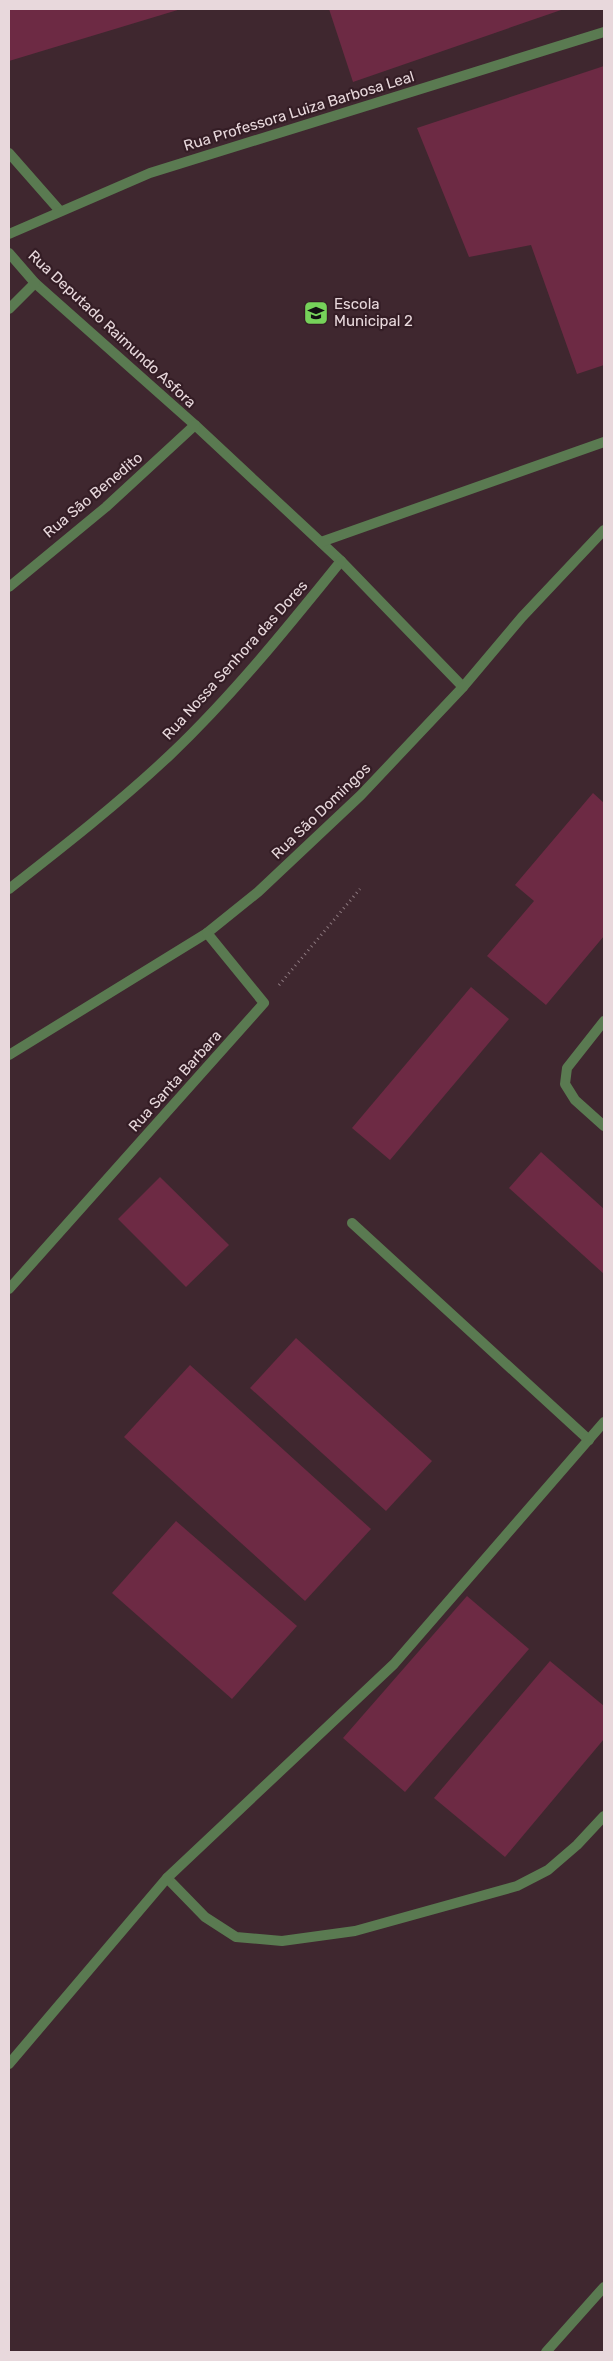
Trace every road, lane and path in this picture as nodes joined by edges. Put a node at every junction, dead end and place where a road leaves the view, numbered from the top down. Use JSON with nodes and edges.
{"nodes":[{"id":1,"x":604,"y":32,"type":"edge"},
{"id":2,"x":9,"y":153,"type":"edge"},
{"id":3,"x":60,"y":212,"type":"junction"},
{"id":4,"x":9,"y":234,"type":"edge"},
{"id":5,"x":9,"y":254,"type":"edge"},
{"id":6,"x":35,"y":283,"type":"junction"},
{"id":7,"x":9,"y":309,"type":"edge"},
{"id":8,"x":195,"y":426,"type":"junction"},
{"id":9,"x":604,"y":442,"type":"edge"},
{"id":10,"x":604,"y":530,"type":"edge"},
{"id":11,"x":321,"y":542,"type":"junction"},
{"id":12,"x":341,"y":561,"type":"junction"},
{"id":13,"x":9,"y":587,"type":"edge"},
{"id":14,"x":463,"y":687,"type":"junction"},
{"id":15,"x":9,"y":889,"type":"edge"},
{"id":16,"x":360,"y":889,"type":"dead end"},
{"id":17,"x":207,"y":933,"type":"junction"},
{"id":18,"x":264,"y":1003,"type":"junction"},
{"id":19,"x":604,"y":1021,"type":"edge"},
{"id":20,"x":9,"y":1055,"type":"edge"},
{"id":21,"x":604,"y":1126,"type":"edge"},
{"id":22,"x":352,"y":1224,"type":"dead end"},
{"id":23,"x":9,"y":1289,"type":"edge"},
{"id":24,"x":604,"y":1422,"type":"edge"},
{"id":25,"x":589,"y":1440,"type":"junction"},
{"id":26,"x":604,"y":1816,"type":"edge"},
{"id":27,"x":167,"y":1878,"type":"junction"},
{"id":28,"x":9,"y":2064,"type":"edge"},
{"id":29,"x":604,"y":2287,"type":"edge"},
{"id":30,"x":546,"y":2352,"type":"edge"}],
"edges":[{"from":1,"to":3,"type":"street","name":"Rua Professora Luiza Barbosa Leal"},
{"from":2,"to":3,"type":"street"},
{"from":3,"to":4,"type":"street","name":"Rua Professora Luiza Barbosa Leal"},
{"from":5,"to":6,"type":"street","name":"Rua Deputado Raimundo Asfora"},
{"from":6,"to":7,"type":"street"},
{"from":6,"to":8,"type":"street","name":"Rua Deputado Raimundo Asfora"},
{"from":8,"to":11,"type":"street","name":"Rua Deputado Raimundo Asfora"},
{"from":8,"to":13,"type":"street","name":"Rua São Benedito"},
{"from":9,"to":11,"type":"street"},
{"from":10,"to":14,"type":"street","name":"Rua São Domingos"},
{"from":11,"to":12,"type":"street","name":"Rua Deputado Raimundo Asfora"},
{"from":12,"to":14,"type":"street","name":"Rua Deputado Raimundo Asfora"},
{"from":12,"to":15,"type":"street","name":"Rua Nossa Senhora das Dores"},
{"from":14,"to":17,"type":"street","name":"Rua São Domingos"},
{"from":16,"to":18,"type":"path"},
{"from":17,"to":18,"type":"street"},
{"from":17,"to":20,"type":"street","name":"Rua São Domingos"},
{"from":18,"to":23,"type":"street","name":"Rua Santa Barbara"},
{"from":19,"to":21,"type":"street"},
{"from":22,"to":25,"type":"street"},
{"from":24,"to":25,"type":"street"},
{"from":25,"to":27,"type":"street"},
{"from":26,"to":27,"type":"street"},
{"from":27,"to":28,"type":"street"},
{"from":29,"to":30,"type":"street"}]}
